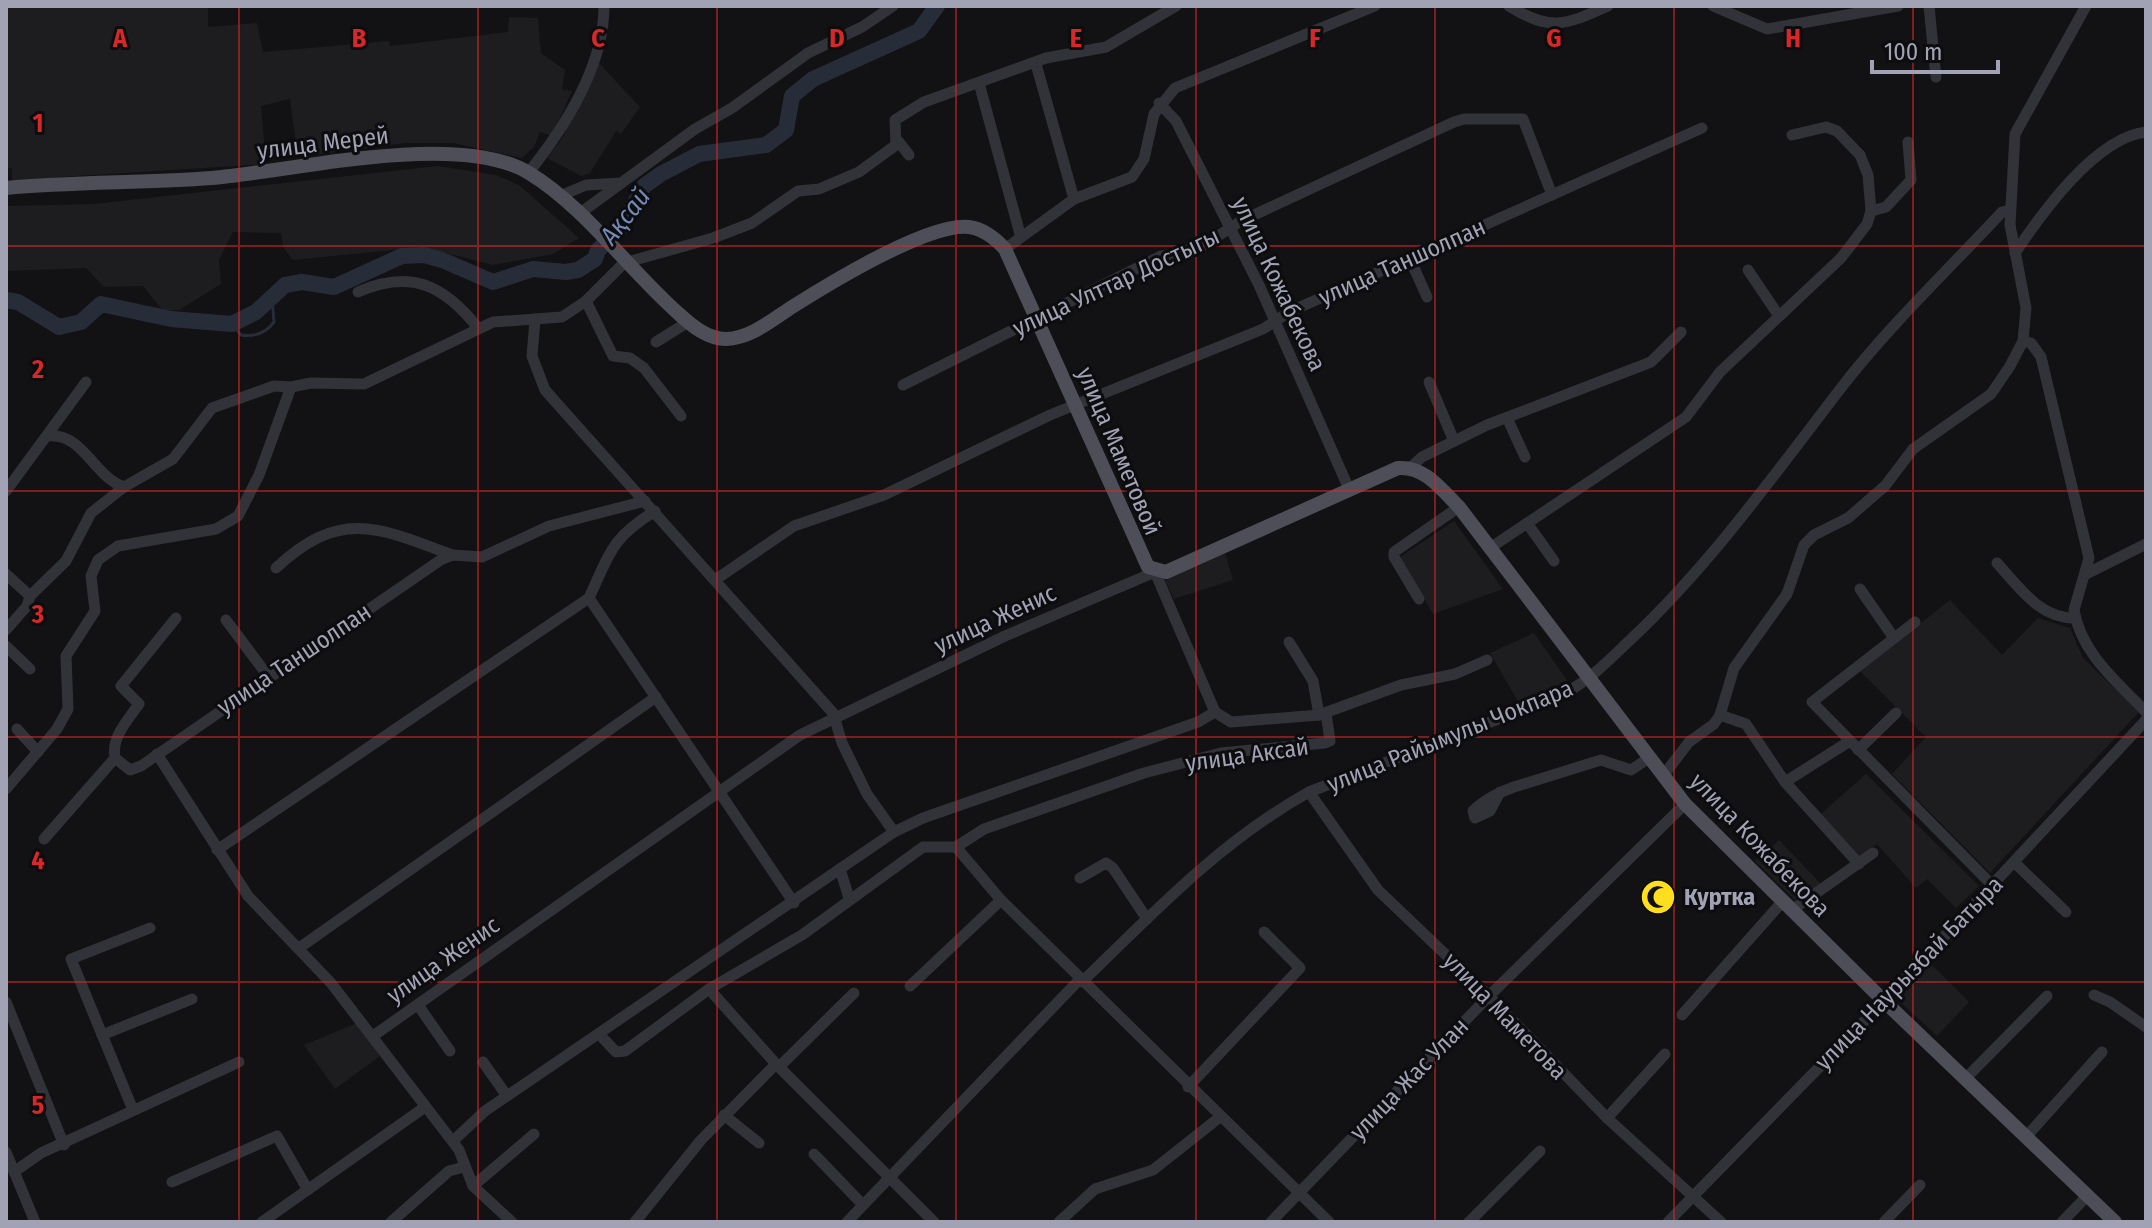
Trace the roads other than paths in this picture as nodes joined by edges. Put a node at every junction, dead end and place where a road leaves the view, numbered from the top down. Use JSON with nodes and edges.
{"nodes":[{"id":1,"x":604,"y":6,"type":"edge"},
{"id":2,"x":893,"y":6,"type":"edge"},
{"id":3,"x":1176,"y":6,"type":"edge"},
{"id":4,"x":1375,"y":6,"type":"edge"},
{"id":5,"x":1509,"y":6,"type":"edge"},
{"id":6,"x":1608,"y":6,"type":"edge"},
{"id":7,"x":1713,"y":6,"type":"edge"},
{"id":8,"x":1898,"y":6,"type":"edge"},
{"id":9,"x":1929,"y":6,"type":"edge"},
{"id":10,"x":2086,"y":6,"type":"edge"},
{"id":11,"x":1036,"y":64,"type":"junction"},
{"id":12,"x":1936,"y":77,"type":"dead end"},
{"id":13,"x":979,"y":83,"type":"junction"},
{"id":14,"x":1159,"y":103,"type":"junction"},
{"id":15,"x":1702,"y":128,"type":"dead end"},
{"id":16,"x":2146,"y":132,"type":"edge"},
{"id":17,"x":1792,"y":135,"type":"dead end"},
{"id":18,"x":898,"y":141,"type":"junction"},
{"id":19,"x":1908,"y":142,"type":"dead end"},
{"id":20,"x":909,"y":155,"type":"dead end"},
{"id":21,"x":529,"y":172,"type":"junction"},
{"id":22,"x":621,"y":183,"type":"junction"},
{"id":23,"x":6,"y":188,"type":"edge"},
{"id":24,"x":1552,"y":195,"type":"junction"},
{"id":25,"x":560,"y":196,"type":"junction"},
{"id":26,"x":1074,"y":199,"type":"junction"},
{"id":27,"x":2010,"y":210,"type":"junction"},
{"id":28,"x":1871,"y":211,"type":"junction"},
{"id":29,"x":579,"y":214,"type":"junction"},
{"id":30,"x":1229,"y":229,"type":"junction"},
{"id":31,"x":1020,"y":234,"type":"junction"},
{"id":32,"x":1005,"y":249,"type":"junction"},
{"id":33,"x":2015,"y":253,"type":"junction"},
{"id":34,"x":1410,"y":259,"type":"junction"},
{"id":35,"x":624,"y":263,"type":"junction"},
{"id":36,"x":1748,"y":270,"type":"dead end"},
{"id":37,"x":358,"y":292,"type":"dead end"},
{"id":38,"x":1427,"y":297,"type":"dead end"},
{"id":39,"x":586,"y":301,"type":"junction"},
{"id":40,"x":1779,"y":316,"type":"junction"},
{"id":41,"x":1036,"y":317,"type":"junction"},
{"id":42,"x":535,"y":320,"type":"junction"},
{"id":43,"x":688,"y":322,"type":"junction"},
{"id":44,"x":1275,"y":322,"type":"junction"},
{"id":45,"x":478,"y":328,"type":"junction"},
{"id":46,"x":1681,"y":332,"type":"dead end"},
{"id":47,"x":2023,"y":341,"type":"junction"},
{"id":48,"x":656,"y":342,"type":"dead end"},
{"id":49,"x":86,"y":382,"type":"dead end"},
{"id":50,"x":1429,"y":382,"type":"dead end"},
{"id":51,"x":903,"y":385,"type":"dead end"},
{"id":52,"x":291,"y":387,"type":"junction"},
{"id":53,"x":1076,"y":404,"type":"junction"},
{"id":54,"x":681,"y":416,"type":"dead end"},
{"id":55,"x":1508,"y":420,"type":"junction"},
{"id":56,"x":48,"y":436,"type":"junction"},
{"id":57,"x":1454,"y":441,"type":"junction"},
{"id":58,"x":1525,"y":457,"type":"dead end"},
{"id":59,"x":1411,"y":467,"type":"junction"},
{"id":60,"x":124,"y":487,"type":"junction"},
{"id":61,"x":1349,"y":489,"type":"junction"},
{"id":62,"x":6,"y":491,"type":"edge"},
{"id":63,"x":645,"y":501,"type":"junction"},
{"id":64,"x":1459,"y":507,"type":"junction"},
{"id":65,"x":655,"y":511,"type":"junction"},
{"id":66,"x":1527,"y":523,"type":"junction"},
{"id":67,"x":2146,"y":544,"type":"edge"},
{"id":68,"x":1490,"y":548,"type":"junction"},
{"id":69,"x":453,"y":555,"type":"junction"},
{"id":70,"x":1554,"y":561,"type":"dead end"},
{"id":71,"x":1997,"y":563,"type":"dead end"},
{"id":72,"x":276,"y":568,"type":"dead end"},
{"id":73,"x":1155,"y":572,"type":"junction"},
{"id":74,"x":6,"y":574,"type":"edge"},
{"id":75,"x":2086,"y":574,"type":"junction"},
{"id":76,"x":715,"y":580,"type":"junction"},
{"id":77,"x":1860,"y":589,"type":"dead end"},
{"id":78,"x":30,"y":596,"type":"junction"},
{"id":79,"x":589,"y":598,"type":"junction"},
{"id":80,"x":1419,"y":599,"type":"dead end"},
{"id":81,"x":176,"y":618,"type":"dead end"},
{"id":82,"x":2075,"y":618,"type":"junction"},
{"id":83,"x":226,"y":620,"type":"dead end"},
{"id":84,"x":1915,"y":622,"type":"dead end"},
{"id":85,"x":6,"y":630,"type":"edge"},
{"id":86,"x":1894,"y":638,"type":"junction"},
{"id":87,"x":1289,"y":642,"type":"dead end"},
{"id":88,"x":6,"y":646,"type":"edge"},
{"id":89,"x":1487,"y":660,"type":"dead end"},
{"id":90,"x":30,"y":669,"type":"dead end"},
{"id":91,"x":268,"y":676,"type":"junction"},
{"id":92,"x":1588,"y":680,"type":"junction"},
{"id":93,"x":656,"y":697,"type":"junction"},
{"id":94,"x":1215,"y":712,"type":"junction"},
{"id":95,"x":2146,"y":712,"type":"edge"},
{"id":96,"x":1896,"y":713,"type":"dead end"},
{"id":97,"x":1322,"y":714,"type":"junction"},
{"id":98,"x":1720,"y":715,"type":"junction"},
{"id":99,"x":836,"y":720,"type":"junction"},
{"id":100,"x":2146,"y":720,"type":"edge"},
{"id":101,"x":17,"y":729,"type":"dead end"},
{"id":102,"x":1854,"y":746,"type":"junction"},
{"id":103,"x":38,"y":752,"type":"junction"},
{"id":104,"x":157,"y":754,"type":"junction"},
{"id":105,"x":115,"y":758,"type":"junction"},
{"id":106,"x":1649,"y":758,"type":"junction"},
{"id":107,"x":1663,"y":776,"type":"junction"},
{"id":108,"x":1785,"y":782,"type":"junction"},
{"id":109,"x":6,"y":789,"type":"edge"},
{"id":110,"x":1309,"y":792,"type":"junction"},
{"id":111,"x":1500,"y":792,"type":"dead end"},
{"id":112,"x":720,"y":793,"type":"junction"},
{"id":113,"x":1685,"y":804,"type":"junction"},
{"id":114,"x":894,"y":832,"type":"junction"},
{"id":115,"x":44,"y":839,"type":"dead end"},
{"id":116,"x":956,"y":847,"type":"junction"},
{"id":117,"x":217,"y":850,"type":"junction"},
{"id":118,"x":1873,"y":853,"type":"dead end"},
{"id":119,"x":2015,"y":863,"type":"junction"},
{"id":120,"x":1859,"y":864,"type":"junction"},
{"id":121,"x":840,"y":869,"type":"junction"},
{"id":122,"x":1080,"y":878,"type":"dead end"},
{"id":123,"x":1993,"y":886,"type":"junction"},
{"id":124,"x":849,"y":898,"type":"junction"},
{"id":125,"x":1001,"y":900,"type":"junction"},
{"id":126,"x":794,"y":903,"type":"junction"},
{"id":127,"x":1788,"y":905,"type":"junction"},
{"id":128,"x":2066,"y":912,"type":"dead end"},
{"id":129,"x":1147,"y":919,"type":"junction"},
{"id":130,"x":150,"y":928,"type":"dead end"},
{"id":131,"x":1264,"y":932,"type":"dead end"},
{"id":132,"x":299,"y":948,"type":"junction"},
{"id":133,"x":1081,"y":980,"type":"junction"},
{"id":134,"x":910,"y":986,"type":"dead end"},
{"id":135,"x":709,"y":989,"type":"junction"},
{"id":136,"x":854,"y":993,"type":"dead end"},
{"id":137,"x":2094,"y":995,"type":"dead end"},
{"id":138,"x":1489,"y":996,"type":"junction"},
{"id":139,"x":2047,"y":996,"type":"dead end"},
{"id":140,"x":192,"y":999,"type":"dead end"},
{"id":141,"x":1884,"y":1001,"type":"junction"},
{"id":142,"x":6,"y":1002,"type":"edge"},
{"id":143,"x":418,"y":1005,"type":"junction"},
{"id":144,"x":1682,"y":1015,"type":"dead end"},
{"id":145,"x":2146,"y":1027,"type":"edge"},
{"id":146,"x":599,"y":1034,"type":"junction"},
{"id":147,"x":102,"y":1035,"type":"junction"},
{"id":148,"x":373,"y":1036,"type":"junction"},
{"id":149,"x":450,"y":1051,"type":"dead end"},
{"id":150,"x":2102,"y":1052,"type":"dead end"},
{"id":151,"x":1665,"y":1054,"type":"dead end"},
{"id":152,"x":239,"y":1062,"type":"dead end"},
{"id":153,"x":483,"y":1062,"type":"dead end"},
{"id":154,"x":777,"y":1065,"type":"junction"},
{"id":155,"x":1965,"y":1079,"type":"junction"},
{"id":156,"x":1188,"y":1087,"type":"junction"},
{"id":157,"x":507,"y":1096,"type":"junction"},
{"id":158,"x":425,"y":1107,"type":"junction"},
{"id":159,"x":133,"y":1110,"type":"junction"},
{"id":160,"x":724,"y":1115,"type":"junction"},
{"id":161,"x":1220,"y":1117,"type":"junction"},
{"id":162,"x":1607,"y":1118,"type":"junction"},
{"id":163,"x":534,"y":1134,"type":"dead end"},
{"id":164,"x":2026,"y":1137,"type":"junction"},
{"id":165,"x":453,"y":1141,"type":"junction"},
{"id":166,"x":759,"y":1143,"type":"dead end"},
{"id":167,"x":64,"y":1145,"type":"junction"},
{"id":168,"x":1540,"y":1151,"type":"dead end"},
{"id":169,"x":6,"y":1152,"type":"edge"},
{"id":170,"x":814,"y":1154,"type":"dead end"},
{"id":171,"x":464,"y":1167,"type":"junction"},
{"id":172,"x":14,"y":1172,"type":"junction"},
{"id":173,"x":889,"y":1178,"type":"junction"},
{"id":174,"x":172,"y":1182,"type":"dead end"},
{"id":175,"x":1920,"y":1185,"type":"dead end"},
{"id":176,"x":473,"y":1186,"type":"junction"},
{"id":177,"x":308,"y":1190,"type":"junction"},
{"id":178,"x":1299,"y":1192,"type":"junction"},
{"id":179,"x":1694,"y":1196,"type":"junction"},
{"id":180,"x":2087,"y":1196,"type":"junction"},
{"id":181,"x":863,"y":1205,"type":"junction"},
{"id":182,"x":507,"y":1220,"type":"edge"},
{"id":183,"x":35,"y":1222,"type":"edge"},
{"id":184,"x":262,"y":1222,"type":"edge"},
{"id":185,"x":391,"y":1222,"type":"edge"},
{"id":186,"x":635,"y":1222,"type":"edge"},
{"id":187,"x":847,"y":1222,"type":"edge"},
{"id":188,"x":934,"y":1222,"type":"edge"},
{"id":189,"x":1059,"y":1222,"type":"edge"},
{"id":190,"x":1271,"y":1222,"type":"edge"},
{"id":191,"x":1329,"y":1222,"type":"edge"},
{"id":192,"x":1469,"y":1222,"type":"edge"},
{"id":193,"x":1668,"y":1222,"type":"edge"},
{"id":194,"x":1721,"y":1222,"type":"edge"},
{"id":195,"x":1884,"y":1222,"type":"edge"},
{"id":196,"x":2062,"y":1222,"type":"edge"},
{"id":197,"x":2115,"y":1222,"type":"edge"}],
"edges":[{"from":1,"to":21,"type":"street"},
{"from":2,"to":22,"type":"street"},
{"from":3,"to":11,"type":"street"},
{"from":4,"to":14,"type":"street"},
{"from":5,"to":6,"type":"street"},
{"from":7,"to":8,"type":"street"},
{"from":9,"to":12,"type":"street"},
{"from":10,"to":27,"type":"street"},
{"from":11,"to":13,"type":"street"},
{"from":11,"to":26,"type":"street"},
{"from":13,"to":18,"type":"street"},
{"from":13,"to":31,"type":"street"},
{"from":14,"to":26,"type":"street"},
{"from":14,"to":30,"type":"street","name":"улица Кожабекова"},
{"from":15,"to":24,"type":"street","name":"улица Таншолпан"},
{"from":16,"to":33,"type":"street"},
{"from":17,"to":28,"type":"street"},
{"from":18,"to":20,"type":"street"},
{"from":18,"to":35,"type":"street"},
{"from":19,"to":28,"type":"street"},
{"from":21,"to":23,"type":"main road","name":"улица Мерей"},
{"from":21,"to":25,"type":"main road","name":"улица Мерей"},
{"from":22,"to":25,"type":"street"},
{"from":22,"to":29,"type":"street"},
{"from":24,"to":30,"type":"street","name":"улица Улттар Достыгы"},
{"from":24,"to":34,"type":"street","name":"улица Таншолпан"},
{"from":25,"to":29,"type":"main road","name":"улица Мерей"},
{"from":26,"to":31,"type":"street"},
{"from":27,"to":33,"type":"street"},
{"from":27,"to":92,"type":"street","name":"улица Райымулы Чокпара"},
{"from":28,"to":40,"type":"street"},
{"from":29,"to":35,"type":"main road","name":"улица Мерей"},
{"from":30,"to":41,"type":"street","name":"улица Улттар Достыгы"},
{"from":30,"to":44,"type":"street","name":"улица Кожабекова"},
{"from":31,"to":32,"type":"street"},
{"from":32,"to":41,"type":"main road","name":"улица Маметовой"},
{"from":32,"to":43,"type":"main road","name":"улица Мерей"},
{"from":33,"to":47,"type":"street"},
{"from":34,"to":38,"type":"street"},
{"from":34,"to":44,"type":"street","name":"улица Таншолпан"},
{"from":35,"to":39,"type":"street"},
{"from":35,"to":43,"type":"main road","name":"улица Мерей"},
{"from":36,"to":40,"type":"street"},
{"from":37,"to":45,"type":"street"},
{"from":39,"to":42,"type":"street"},
{"from":39,"to":54,"type":"street"},
{"from":40,"to":66,"type":"street"},
{"from":41,"to":51,"type":"street","name":"улица Улттар Достыгы"},
{"from":41,"to":53,"type":"main road","name":"улица Маметовой"},
{"from":42,"to":45,"type":"street"},
{"from":42,"to":63,"type":"street"},
{"from":43,"to":48,"type":"street"},
{"from":44,"to":53,"type":"street","name":"улица Таншолпан"},
{"from":44,"to":61,"type":"street","name":"улица Кожабекова"},
{"from":45,"to":52,"type":"street"},
{"from":46,"to":55,"type":"street","name":"улица Женис"},
{"from":47,"to":75,"type":"street"},
{"from":47,"to":98,"type":"street"},
{"from":49,"to":56,"type":"street"},
{"from":50,"to":57,"type":"street"},
{"from":52,"to":60,"type":"street"},
{"from":52,"to":103,"type":"street"},
{"from":53,"to":73,"type":"main road","name":"улица Маметовой"},
{"from":53,"to":76,"type":"street","name":"улица Таншолпан"},
{"from":55,"to":57,"type":"street","name":"улица Женис"},
{"from":55,"to":58,"type":"street"},
{"from":56,"to":60,"type":"street"},
{"from":56,"to":62,"type":"street"},
{"from":57,"to":59,"type":"street","name":"улица Женис"},
{"from":59,"to":61,"type":"main road","name":"улица Женис"},
{"from":59,"to":64,"type":"main road","name":"улица Кожабекова"},
{"from":60,"to":78,"type":"street"},
{"from":61,"to":73,"type":"main road","name":"улица Женис"},
{"from":63,"to":65,"type":"street"},
{"from":63,"to":69,"type":"street","name":"улица Таншолпан"},
{"from":64,"to":68,"type":"main road","name":"улица Кожабекова"},
{"from":64,"to":80,"type":"street"},
{"from":65,"to":76,"type":"street"},
{"from":65,"to":79,"type":"street"},
{"from":66,"to":68,"type":"street"},
{"from":66,"to":70,"type":"street"},
{"from":67,"to":75,"type":"street"},
{"from":68,"to":92,"type":"main road","name":"улица Кожабекова"},
{"from":69,"to":72,"type":"street"},
{"from":69,"to":91,"type":"street","name":"улица Таншолпан"},
{"from":71,"to":82,"type":"street"},
{"from":73,"to":94,"type":"street","name":"улица Маметовой"},
{"from":73,"to":99,"type":"street","name":"улица Женис"},
{"from":74,"to":78,"type":"street"},
{"from":75,"to":82,"type":"street"},
{"from":76,"to":99,"type":"street"},
{"from":77,"to":86,"type":"street"},
{"from":78,"to":85,"type":"street"},
{"from":79,"to":93,"type":"street"},
{"from":79,"to":117,"type":"street"},
{"from":81,"to":105,"type":"street"},
{"from":82,"to":95,"type":"street"},
{"from":83,"to":91,"type":"street"},
{"from":84,"to":86,"type":"street"},
{"from":86,"to":102,"type":"street"},
{"from":87,"to":97,"type":"street"},
{"from":88,"to":90,"type":"street"},
{"from":89,"to":97,"type":"street"},
{"from":91,"to":104,"type":"street","name":"улица Таншолпан"},
{"from":92,"to":106,"type":"main road","name":"улица Кожабекова"},
{"from":92,"to":110,"type":"street","name":"улица Райымулы Чокпара"},
{"from":93,"to":112,"type":"street"},
{"from":93,"to":132,"type":"street"},
{"from":94,"to":97,"type":"street","name":"улица Аксай"},
{"from":94,"to":114,"type":"street","name":"улица Аксай"},
{"from":96,"to":102,"type":"street"},
{"from":97,"to":116,"type":"street","name":"улица Аксай"},
{"from":98,"to":107,"type":"street"},
{"from":98,"to":108,"type":"street"},
{"from":99,"to":112,"type":"street","name":"улица Женис"},
{"from":99,"to":114,"type":"street"},
{"from":100,"to":119,"type":"street","name":"улица Наурызбай Батыра"},
{"from":101,"to":103,"type":"street"},
{"from":102,"to":108,"type":"street"},
{"from":102,"to":123,"type":"street"},
{"from":103,"to":109,"type":"street"},
{"from":104,"to":105,"type":"street","name":"улица Таншолпан"},
{"from":104,"to":117,"type":"street"},
{"from":105,"to":115,"type":"street"},
{"from":106,"to":107,"type":"main road","name":"улица Кожабекова"},
{"from":106,"to":111,"type":"street"},
{"from":107,"to":113,"type":"main road","name":"улица Кожабекова"},
{"from":108,"to":120,"type":"street"},
{"from":110,"to":129,"type":"street","name":"улица Райымулы Чокпара"},
{"from":110,"to":138,"type":"street","name":"улица Маметова"},
{"from":112,"to":126,"type":"street"},
{"from":112,"to":143,"type":"street","name":"улица Женис"},
{"from":113,"to":127,"type":"main road","name":"улица Кожабекова"},
{"from":113,"to":138,"type":"street","name":"улица Жас Улан"},
{"from":114,"to":121,"type":"street","name":"улица Аксай"},
{"from":116,"to":124,"type":"street","name":"улица Аксай"},
{"from":116,"to":125,"type":"street"},
{"from":117,"to":132,"type":"street"},
{"from":118,"to":120,"type":"street"},
{"from":119,"to":123,"type":"street","name":"улица Наурызбай Батыра"},
{"from":119,"to":128,"type":"street"},
{"from":120,"to":127,"type":"street"},
{"from":121,"to":124,"type":"street"},
{"from":121,"to":126,"type":"street","name":"улица Аксай"},
{"from":122,"to":129,"type":"street"},
{"from":123,"to":141,"type":"street","name":"улица Наурызбай Батыра"},
{"from":124,"to":135,"type":"street","name":"улица Аксай"},
{"from":125,"to":133,"type":"street"},
{"from":125,"to":134,"type":"street"},
{"from":126,"to":146,"type":"street","name":"улица Аксай"},
{"from":127,"to":141,"type":"main road","name":"улица Кожабекова"},
{"from":127,"to":144,"type":"street"},
{"from":129,"to":133,"type":"street","name":"улица Райымулы Чокпара"},
{"from":130,"to":147,"type":"street"},
{"from":131,"to":156,"type":"street"},
{"from":132,"to":148,"type":"street"},
{"from":133,"to":156,"type":"street"},
{"from":133,"to":173,"type":"street","name":"улица Райымулы Чокпара"},
{"from":135,"to":146,"type":"street","name":"улица Аксай"},
{"from":135,"to":154,"type":"street"},
{"from":136,"to":154,"type":"street"},
{"from":137,"to":145,"type":"street"},
{"from":138,"to":162,"type":"street","name":"улица Маметова"},
{"from":138,"to":178,"type":"street","name":"улица Жас Улан"},
{"from":139,"to":155,"type":"street"},
{"from":140,"to":147,"type":"street"},
{"from":141,"to":155,"type":"main road","name":"улица Кожабекова"},
{"from":141,"to":179,"type":"street","name":"улица Наурызбай Батыра"},
{"from":142,"to":167,"type":"street"},
{"from":143,"to":148,"type":"street","name":"улица Женис"},
{"from":143,"to":149,"type":"street"},
{"from":146,"to":157,"type":"street","name":"улица Аксай"},
{"from":147,"to":159,"type":"street"},
{"from":148,"to":158,"type":"street"},
{"from":150,"to":164,"type":"street"},
{"from":151,"to":162,"type":"street"},
{"from":152,"to":159,"type":"street"},
{"from":153,"to":157,"type":"street"},
{"from":154,"to":160,"type":"street"},
{"from":154,"to":173,"type":"street"},
{"from":155,"to":164,"type":"main road","name":"улица Кожабекова"},
{"from":156,"to":161,"type":"street"},
{"from":157,"to":165,"type":"street","name":"улица Аксай"},
{"from":158,"to":165,"type":"street"},
{"from":158,"to":177,"type":"street"},
{"from":159,"to":167,"type":"street"},
{"from":160,"to":166,"type":"street"},
{"from":160,"to":186,"type":"street"},
{"from":161,"to":178,"type":"street"},
{"from":161,"to":189,"type":"street"},
{"from":162,"to":179,"type":"street","name":"улица Маметова"},
{"from":163,"to":176,"type":"street"},
{"from":164,"to":180,"type":"main road","name":"улица Кожабекова"},
{"from":165,"to":171,"type":"street"},
{"from":167,"to":172,"type":"street"},
{"from":168,"to":192,"type":"street"},
{"from":169,"to":172,"type":"street"},
{"from":170,"to":181,"type":"street"},
{"from":171,"to":176,"type":"street"},
{"from":171,"to":185,"type":"street"},
{"from":172,"to":183,"type":"street"},
{"from":173,"to":181,"type":"street","name":"улица Райымулы Чокпара"},
{"from":173,"to":188,"type":"street"},
{"from":174,"to":177,"type":"street"},
{"from":175,"to":195,"type":"street"},
{"from":176,"to":182,"type":"street"},
{"from":177,"to":184,"type":"street"},
{"from":178,"to":190,"type":"street","name":"улица Жас Улан"},
{"from":178,"to":191,"type":"street"},
{"from":179,"to":193,"type":"street","name":"улица Наурызбай Батыра"},
{"from":179,"to":194,"type":"street","name":"улица Маметова"},
{"from":180,"to":196,"type":"street"},
{"from":180,"to":197,"type":"main road","name":"улица Кожабекова"},
{"from":181,"to":187,"type":"street","name":"улица Райымулы Чокпара"}]}
